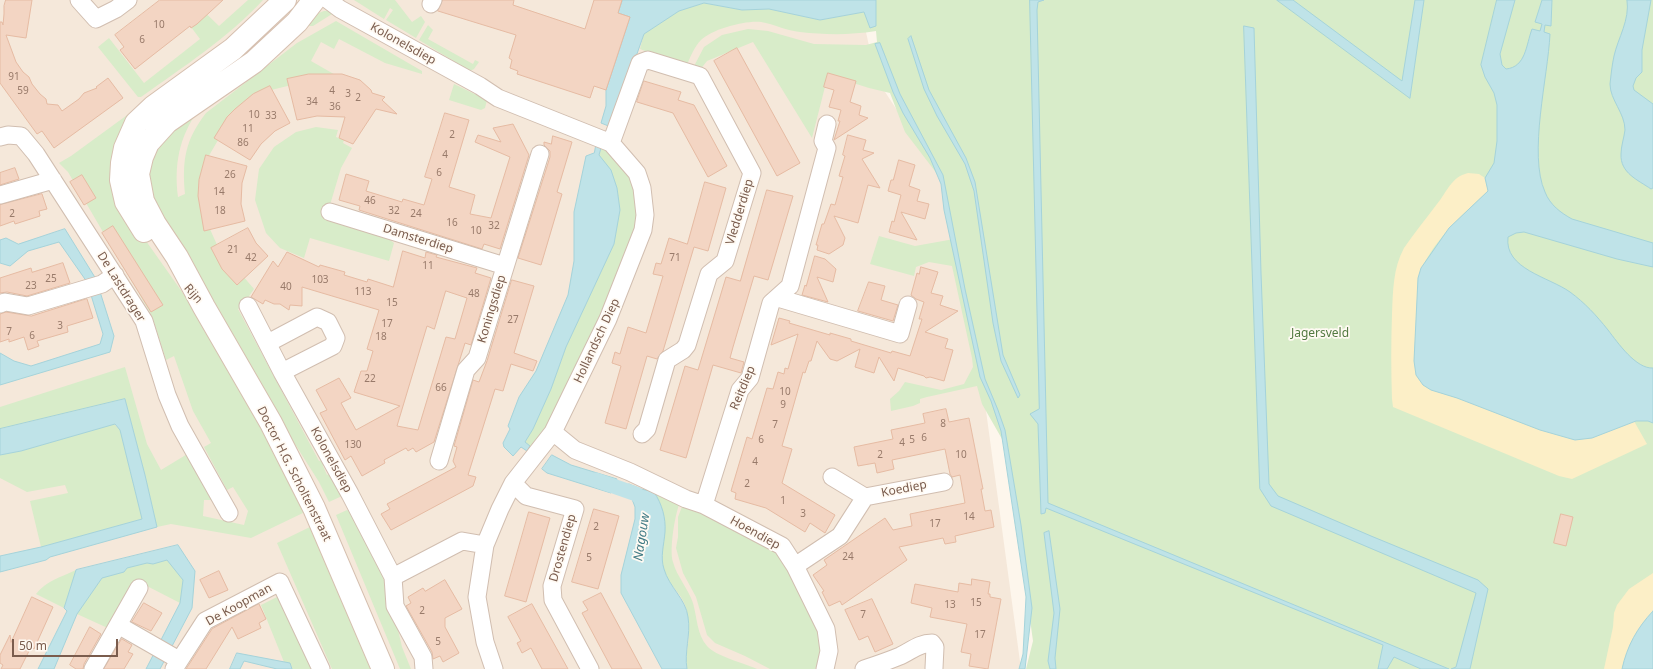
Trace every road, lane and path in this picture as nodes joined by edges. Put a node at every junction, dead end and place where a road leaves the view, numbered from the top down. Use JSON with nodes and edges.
{"nodes":[{"id":1,"x":79,"y":0,"type":"edge"},
{"id":2,"x":128,"y":0,"type":"edge"},
{"id":3,"x":285,"y":0,"type":"edge"},
{"id":4,"x":314,"y":0,"type":"edge"},
{"id":5,"x":328,"y":0,"type":"edge"},
{"id":6,"x":480,"y":86,"type":"joint"},
{"id":7,"x":827,"y":124,"type":"dead end"},
{"id":8,"x":0,"y":137,"type":"edge"},
{"id":9,"x":611,"y":143,"type":"junction"},
{"id":10,"x":540,"y":154,"type":"dead end"},
{"id":11,"x":53,"y":180,"type":"junction"},
{"id":12,"x":0,"y":195,"type":"edge"},
{"id":13,"x":330,"y":212,"type":"dead end"},
{"id":14,"x":505,"y":266,"type":"junction"},
{"id":15,"x":109,"y":279,"type":"junction"},
{"id":16,"x":778,"y":298,"type":"junction"},
{"id":17,"x":0,"y":304,"type":"edge"},
{"id":18,"x":908,"y":305,"type":"dead end"},
{"id":19,"x":248,"y":306,"type":"dead end"},
{"id":20,"x":204,"y":307,"type":"junction"},
{"id":21,"x":268,"y":343,"type":"junction"},
{"id":22,"x":282,"y":372,"type":"junction"},
{"id":23,"x":553,"y":432,"type":"junction"},
{"id":24,"x":642,"y":434,"type":"dead end"},
{"id":25,"x":439,"y":461,"type":"dead end"},
{"id":26,"x":832,"y":476,"type":"dead end"},
{"id":27,"x":944,"y":482,"type":"dead end"},
{"id":28,"x":513,"y":483,"type":"junction"},
{"id":29,"x":865,"y":497,"type":"junction"},
{"id":30,"x":704,"y":505,"type":"junction"},
{"id":31,"x":229,"y":513,"type":"dead end"},
{"id":32,"x":485,"y":545,"type":"junction"},
{"id":33,"x":795,"y":566,"type":"junction"},
{"id":34,"x":393,"y":577,"type":"junction"},
{"id":35,"x":140,"y":588,"type":"dead end"},
{"id":36,"x":118,"y":625,"type":"junction"},
{"id":37,"x":175,"y":661,"type":"edge"},
{"id":38,"x":934,"y":668,"type":"edge"},
{"id":39,"x":93,"y":669,"type":"edge"},
{"id":40,"x":321,"y":669,"type":"edge"},
{"id":41,"x":383,"y":669,"type":"edge"},
{"id":42,"x":424,"y":669,"type":"edge"},
{"id":43,"x":494,"y":669,"type":"edge"},
{"id":44,"x":590,"y":669,"type":"edge"},
{"id":45,"x":824,"y":669,"type":"edge"},
{"id":46,"x":864,"y":669,"type":"edge"}],
"edges":[{"from":1,"to":2,"type":"street"},
{"from":3,"to":20,"type":"main road","name":"Rijn"},
{"from":4,"to":20,"type":"main road","name":"Rijn"},
{"from":5,"to":6,"type":"street","name":"Kolonelsdiep"},
{"from":6,"to":9,"type":"street","name":"Hollandsch Diep"},
{"from":7,"to":16,"type":"street","name":"Reitdiep"},
{"from":8,"to":11,"type":"street","name":"De Lastdrager"},
{"from":9,"to":23,"type":"street","name":"Hollandsch Diep"},
{"from":9,"to":24,"type":"street","name":"Vledderdiep"},
{"from":10,"to":14,"type":"street","name":"Koningsdiep"},
{"from":11,"to":12,"type":"street"},
{"from":11,"to":15,"type":"street","name":"De Lastdrager"},
{"from":13,"to":14,"type":"street","name":"Damsterdiep"},
{"from":14,"to":25,"type":"street","name":"Koningsdiep"},
{"from":15,"to":17,"type":"street"},
{"from":15,"to":31,"type":"street","name":"De Lastdrager"},
{"from":16,"to":18,"type":"street"},
{"from":16,"to":30,"type":"street","name":"Reitdiep"},
{"from":19,"to":21,"type":"street","name":"Kolonelsdiep"},
{"from":20,"to":41,"type":"main road","name":"Doctor H.G. Scholtenstraat"},
{"from":21,"to":22,"type":"street","name":"Kolonelsdiep"},
{"from":21,"to":22,"type":"street"},
{"from":22,"to":34,"type":"street","name":"Kolonelsdiep"},
{"from":23,"to":28,"type":"street","name":"Hollandsch Diep"},
{"from":23,"to":30,"type":"street","name":"Hoendiep"},
{"from":26,"to":29,"type":"street","name":"Koediep"},
{"from":27,"to":29,"type":"street","name":"Koediep"},
{"from":28,"to":32,"type":"street","name":"Hollandsch Diep"},
{"from":28,"to":44,"type":"street","name":"Drostendiep"},
{"from":29,"to":33,"type":"street","name":"Koediep"},
{"from":30,"to":33,"type":"street","name":"Hoendiep"},
{"from":32,"to":34,"type":"street"},
{"from":32,"to":43,"type":"street","name":"Hollandsch Diep"},
{"from":33,"to":45,"type":"street","name":"Hoendiep"},
{"from":34,"to":42,"type":"street"},
{"from":35,"to":36,"type":"street"},
{"from":36,"to":37,"type":"street"},
{"from":36,"to":39,"type":"street"},
{"from":37,"to":40,"type":"street","name":"De Koopman"},
{"from":38,"to":46,"type":"street"}]}
